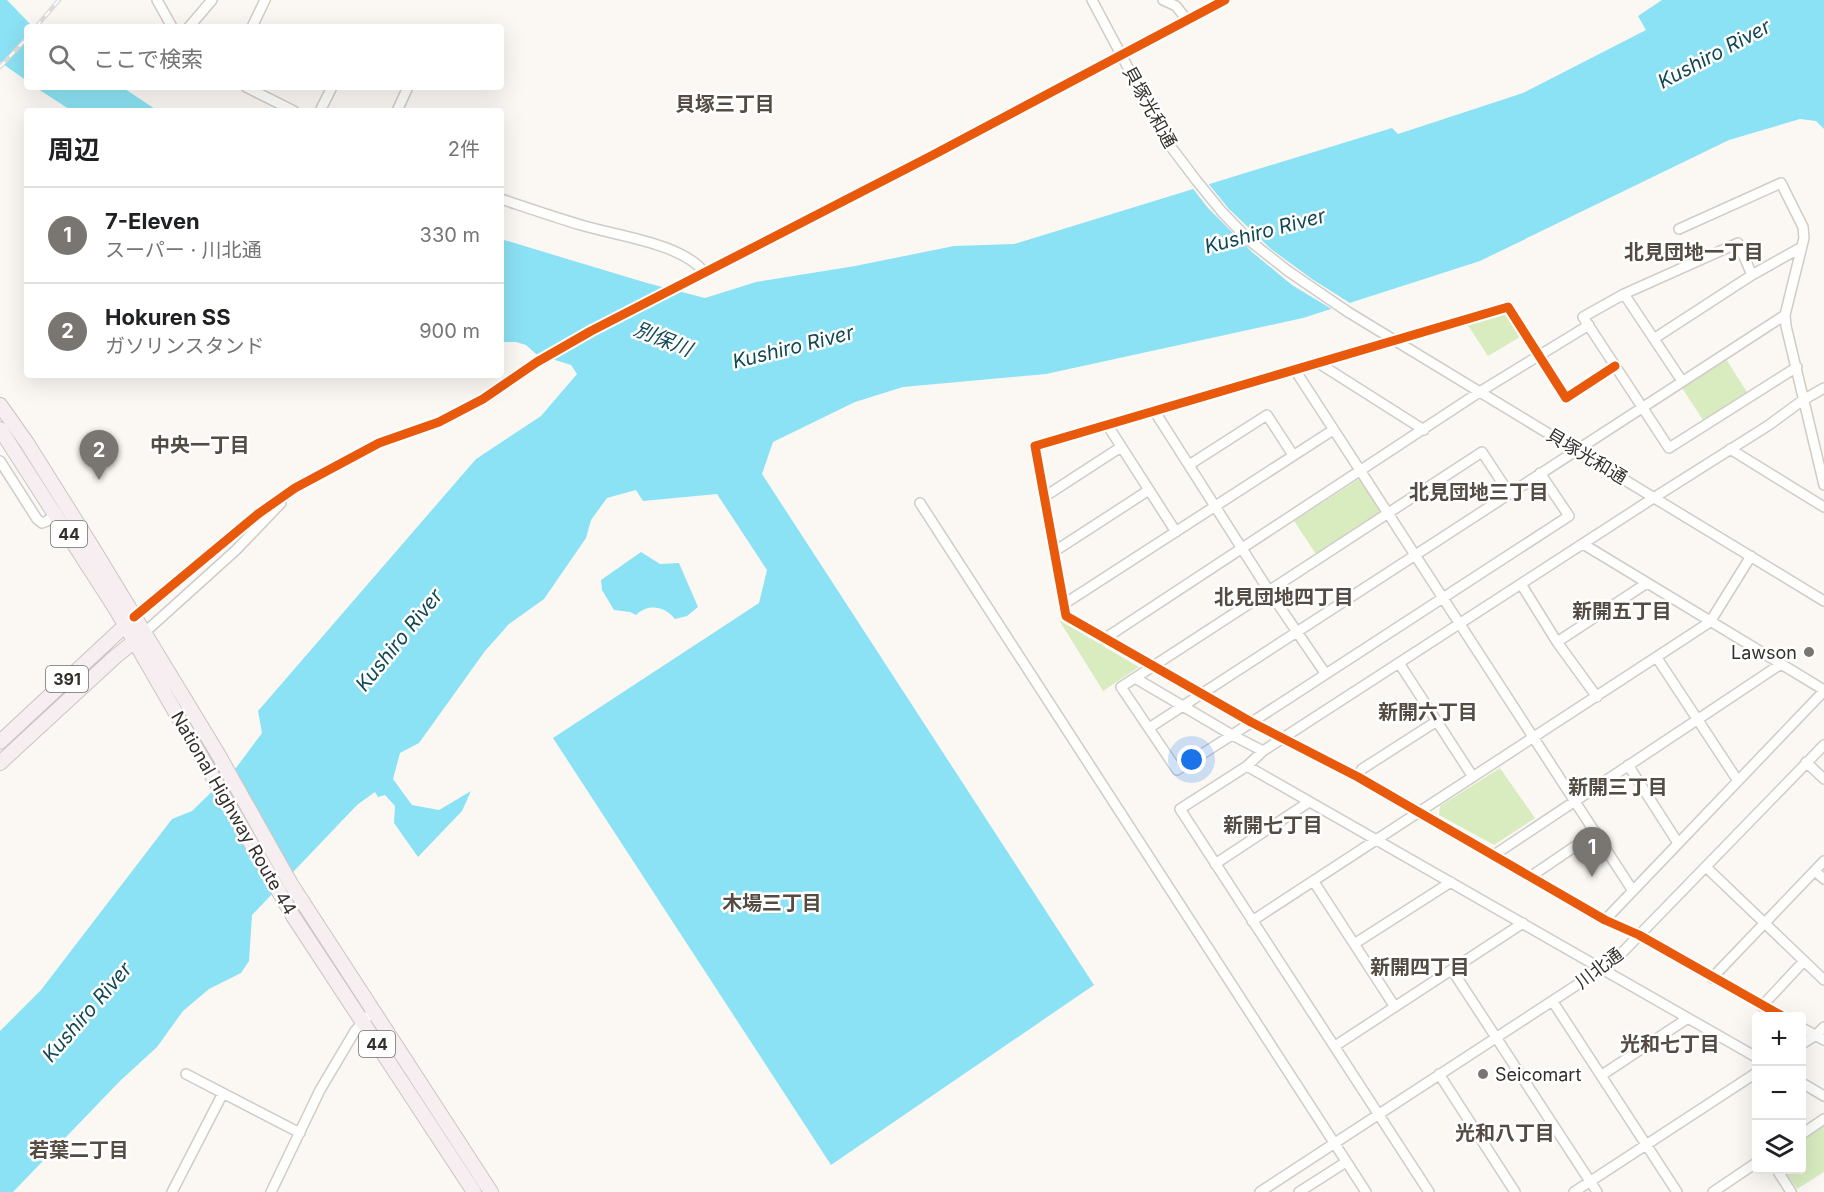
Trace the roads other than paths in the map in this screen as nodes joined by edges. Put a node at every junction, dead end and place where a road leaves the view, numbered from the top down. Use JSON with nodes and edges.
{"nodes":[{"id":1,"x":157,"y":0,"type":"edge"},
{"id":2,"x":212,"y":0,"type":"edge"},
{"id":3,"x":1092,"y":0,"type":"edge"},
{"id":4,"x":1163,"y":0,"type":"edge"},
{"id":5,"x":1225,"y":0,"type":"edge"},
{"id":6,"x":262,"y":1,"type":"edge"},
{"id":7,"x":1187,"y":20,"type":"junction"},
{"id":8,"x":170,"y":24,"type":"edge"},
{"id":9,"x":192,"y":24,"type":"edge"},
{"id":10,"x":253,"y":24,"type":"edge"},
{"id":11,"x":1122,"y":55,"type":"junction"},
{"id":12,"x":252,"y":90,"type":"edge"},
{"id":13,"x":330,"y":90,"type":"edge"},
{"id":14,"x":407,"y":90,"type":"edge"},
{"id":15,"x":288,"y":108,"type":"edge"},
{"id":16,"x":322,"y":108,"type":"edge"},
{"id":17,"x":398,"y":108,"type":"edge"},
{"id":18,"x":504,"y":200,"type":"edge"},
{"id":19,"x":1679,"y":229,"type":"dead end"},
{"id":20,"x":1800,"y":248,"type":"junction"},
{"id":21,"x":705,"y":273,"type":"junction"},
{"id":22,"x":1752,"y":275,"type":"junction"},
{"id":23,"x":1624,"y":294,"type":"junction"},
{"id":24,"x":1785,"y":315,"type":"junction"},
{"id":25,"x":1589,"y":325,"type":"junction"},
{"id":26,"x":1655,"y":338,"type":"junction"},
{"id":27,"x":1397,"y":341,"type":"junction"},
{"id":28,"x":1538,"y":355,"type":"junction"},
{"id":29,"x":1320,"y":364,"type":"junction"},
{"id":30,"x":1615,"y":366,"type":"junction"},
{"id":31,"x":1797,"y":367,"type":"junction"},
{"id":32,"x":1295,"y":370,"type":"junction"},
{"id":33,"x":1682,"y":381,"type":"junction"},
{"id":34,"x":1824,"y":388,"type":"edge"},
{"id":35,"x":1481,"y":391,"type":"junction"},
{"id":36,"x":1803,"y":400,"type":"junction"},
{"id":37,"x":0,"y":405,"type":"edge"},
{"id":38,"x":1642,"y":407,"type":"junction"},
{"id":39,"x":1155,"y":412,"type":"junction"},
{"id":40,"x":1108,"y":426,"type":"junction"},
{"id":41,"x":0,"y":429,"type":"edge"},
{"id":42,"x":1333,"y":430,"type":"junction"},
{"id":43,"x":1424,"y":430,"type":"junction"},
{"id":44,"x":1121,"y":447,"type":"junction"},
{"id":45,"x":1576,"y":449,"type":"junction"},
{"id":46,"x":1730,"y":449,"type":"junction"},
{"id":47,"x":1293,"y":455,"type":"junction"},
{"id":48,"x":0,"y":461,"type":"edge"},
{"id":49,"x":1189,"y":465,"type":"junction"},
{"id":50,"x":1360,"y":471,"type":"junction"},
{"id":51,"x":1540,"y":473,"type":"junction"},
{"id":52,"x":1824,"y":485,"type":"edge"},
{"id":53,"x":295,"y":488,"type":"junction"},
{"id":54,"x":1149,"y":490,"type":"junction"},
{"id":55,"x":1509,"y":493,"type":"junction"},
{"id":56,"x":1044,"y":497,"type":"junction"},
{"id":57,"x":1655,"y":497,"type":"junction"},
{"id":58,"x":920,"y":503,"type":"dead end"},
{"id":59,"x":1216,"y":507,"type":"junction"},
{"id":60,"x":1824,"y":507,"type":"edge"},
{"id":61,"x":61,"y":510,"type":"junction"},
{"id":62,"x":1388,"y":513,"type":"junction"},
{"id":63,"x":1176,"y":532,"type":"junction"},
{"id":64,"x":1583,"y":544,"type":"junction"},
{"id":65,"x":1243,"y":548,"type":"junction"},
{"id":66,"x":1055,"y":550,"type":"junction"},
{"id":67,"x":1416,"y":555,"type":"junction"},
{"id":68,"x":1751,"y":556,"type":"junction"},
{"id":69,"x":1647,"y":583,"type":"junction"},
{"id":70,"x":1521,"y":584,"type":"junction"},
{"id":71,"x":1269,"y":591,"type":"junction"},
{"id":72,"x":1443,"y":597,"type":"junction"},
{"id":73,"x":1824,"y":601,"type":"edge"},
{"id":74,"x":1064,"y":604,"type":"junction"},
{"id":75,"x":130,"y":621,"type":"junction"},
{"id":76,"x":1710,"y":622,"type":"junction"},
{"id":77,"x":1459,"y":624,"type":"junction"},
{"id":78,"x":1297,"y":631,"type":"junction"},
{"id":79,"x":139,"y":638,"type":"junction"},
{"id":80,"x":1104,"y":639,"type":"junction"},
{"id":81,"x":1557,"y":642,"type":"junction"},
{"id":82,"x":1657,"y":658,"type":"junction"},
{"id":83,"x":1399,"y":663,"type":"junction"},
{"id":84,"x":1780,"y":664,"type":"junction"},
{"id":85,"x":1151,"y":666,"type":"junction"},
{"id":86,"x":1325,"y":673,"type":"junction"},
{"id":87,"x":1135,"y":678,"type":"junction"},
{"id":88,"x":1824,"y":691,"type":"edge"},
{"id":89,"x":1200,"y":694,"type":"junction"},
{"id":90,"x":1597,"y":697,"type":"junction"},
{"id":91,"x":1184,"y":707,"type":"junction"},
{"id":92,"x":1698,"y":720,"type":"junction"},
{"id":93,"x":1437,"y":721,"type":"junction"},
{"id":94,"x":1251,"y":722,"type":"junction"},
{"id":95,"x":1149,"y":728,"type":"junction"},
{"id":96,"x":1232,"y":735,"type":"junction"},
{"id":97,"x":1533,"y":736,"type":"junction"},
{"id":98,"x":1284,"y":739,"type":"junction"},
{"id":99,"x":0,"y":742,"type":"edge"},
{"id":100,"x":1824,"y":745,"type":"edge"},
{"id":101,"x":1263,"y":751,"type":"junction"},
{"id":102,"x":1806,"y":762,"type":"junction"},
{"id":103,"x":0,"y":763,"type":"edge"},
{"id":104,"x":1628,"y":765,"type":"junction"},
{"id":105,"x":1247,"y":766,"type":"junction"},
{"id":106,"x":1358,"y":777,"type":"junction"},
{"id":107,"x":1473,"y":777,"type":"junction"},
{"id":108,"x":1824,"y":779,"type":"edge"},
{"id":109,"x":1738,"y":781,"type":"junction"},
{"id":110,"x":1576,"y":800,"type":"junction"},
{"id":111,"x":1309,"y":802,"type":"junction"},
{"id":112,"x":1419,"y":812,"type":"junction"},
{"id":113,"x":1596,"y":832,"type":"junction"},
{"id":114,"x":1377,"y":839,"type":"junction"},
{"id":115,"x":1678,"y":843,"type":"junction"},
{"id":116,"x":1494,"y":855,"type":"junction"},
{"id":117,"x":1824,"y":861,"type":"edge"},
{"id":118,"x":1215,"y":864,"type":"junction"},
{"id":119,"x":1706,"y":867,"type":"junction"},
{"id":120,"x":1815,"y":871,"type":"junction"},
{"id":121,"x":1530,"y":877,"type":"junction"},
{"id":122,"x":1824,"y":879,"type":"edge"},
{"id":123,"x":1314,"y":882,"type":"junction"},
{"id":124,"x":1451,"y":882,"type":"junction"},
{"id":125,"x":1633,"y":891,"type":"junction"},
{"id":126,"x":1605,"y":920,"type":"junction"},
{"id":127,"x":1252,"y":921,"type":"junction"},
{"id":128,"x":1764,"y":922,"type":"junction"},
{"id":129,"x":1523,"y":923,"type":"junction"},
{"id":130,"x":1639,"y":935,"type":"junction"},
{"id":131,"x":1354,"y":944,"type":"junction"},
{"id":132,"x":1804,"y":961,"type":"junction"},
{"id":133,"x":1602,"y":969,"type":"junction"},
{"id":134,"x":1452,"y":970,"type":"junction"},
{"id":135,"x":1712,"y":978,"type":"junction"},
{"id":136,"x":1824,"y":980,"type":"edge"},
{"id":137,"x":1553,"y":1002,"type":"junction"},
{"id":138,"x":1762,"y":1006,"type":"junction"},
{"id":139,"x":1395,"y":1007,"type":"junction"},
{"id":140,"x":1773,"y":1012,"type":"edge"},
{"id":141,"x":367,"y":1016,"type":"junction"},
{"id":142,"x":1688,"y":1018,"type":"junction"},
{"id":143,"x":1824,"y":1027,"type":"edge"},
{"id":144,"x":1806,"y":1030,"type":"edge"},
{"id":145,"x":1496,"y":1038,"type":"junction"},
{"id":146,"x":1820,"y":1038,"type":"edge"},
{"id":147,"x":1335,"y":1046,"type":"junction"},
{"id":148,"x":1752,"y":1055,"type":"edge"},
{"id":149,"x":186,"y":1074,"type":"dead end"},
{"id":150,"x":1439,"y":1074,"type":"junction"},
{"id":151,"x":1602,"y":1075,"type":"junction"},
{"id":152,"x":1752,"y":1076,"type":"edge"},
{"id":153,"x":1806,"y":1085,"type":"edge"},
{"id":154,"x":223,"y":1094,"type":"junction"},
{"id":155,"x":1824,"y":1096,"type":"edge"},
{"id":156,"x":1378,"y":1114,"type":"junction"},
{"id":157,"x":1824,"y":1119,"type":"edge"},
{"id":158,"x":1806,"y":1131,"type":"edge"},
{"id":159,"x":300,"y":1133,"type":"junction"},
{"id":160,"x":1334,"y":1142,"type":"junction"},
{"id":161,"x":1646,"y":1145,"type":"junction"},
{"id":162,"x":1346,"y":1162,"type":"junction"},
{"id":163,"x":1752,"y":1166,"type":"edge"},
{"id":164,"x":1780,"y":1174,"type":"edge"},
{"id":165,"x":1590,"y":1182,"type":"junction"},
{"id":166,"x":488,"y":1191,"type":"edge"},
{"id":167,"x":172,"y":1192,"type":"edge"},
{"id":168,"x":272,"y":1192,"type":"edge"},
{"id":169,"x":474,"y":1192,"type":"edge"},
{"id":170,"x":1260,"y":1192,"type":"edge"},
{"id":171,"x":1299,"y":1192,"type":"edge"},
{"id":172,"x":1366,"y":1192,"type":"edge"},
{"id":173,"x":1429,"y":1192,"type":"edge"},
{"id":174,"x":1515,"y":1192,"type":"edge"},
{"id":175,"x":1574,"y":1192,"type":"edge"},
{"id":176,"x":1597,"y":1192,"type":"edge"},
{"id":177,"x":1677,"y":1192,"type":"edge"},
{"id":178,"x":1713,"y":1192,"type":"edge"},
{"id":179,"x":1791,"y":1192,"type":"edge"}],
"edges":[{"from":1,"to":8,"type":"street"},
{"from":2,"to":9,"type":"street"},
{"from":3,"to":11,"type":"street","name":"貝塚光和通"},
{"from":4,"to":7,"type":"street"},
{"from":5,"to":7,"type":"street"},
{"from":6,"to":10,"type":"street"},
{"from":7,"to":11,"type":"street"},
{"from":11,"to":21,"type":"street"},
{"from":11,"to":27,"type":"street","name":"貝塚光和通"},
{"from":12,"to":15,"type":"street"},
{"from":13,"to":16,"type":"street"},
{"from":14,"to":17,"type":"street"},
{"from":18,"to":21,"type":"street"},
{"from":19,"to":20,"type":"street"},
{"from":20,"to":22,"type":"street"},
{"from":20,"to":24,"type":"street"},
{"from":21,"to":53,"type":"street"},
{"from":22,"to":23,"type":"street"},
{"from":22,"to":26,"type":"street"},
{"from":23,"to":25,"type":"street"},
{"from":23,"to":26,"type":"street"},
{"from":24,"to":31,"type":"street"},
{"from":24,"to":33,"type":"street"},
{"from":25,"to":28,"type":"street"},
{"from":25,"to":30,"type":"street"},
{"from":26,"to":33,"type":"street"},
{"from":27,"to":28,"type":"street"},
{"from":27,"to":29,"type":"street"},
{"from":27,"to":35,"type":"street","name":"貝塚光和通"},
{"from":28,"to":30,"type":"street"},
{"from":28,"to":35,"type":"street"},
{"from":29,"to":32,"type":"street"},
{"from":29,"to":43,"type":"street"},
{"from":30,"to":38,"type":"street"},
{"from":31,"to":36,"type":"street"},
{"from":31,"to":38,"type":"street"},
{"from":32,"to":39,"type":"street"},
{"from":32,"to":42,"type":"street"},
{"from":33,"to":38,"type":"street"},
{"from":34,"to":36,"type":"street"},
{"from":35,"to":43,"type":"street"},
{"from":35,"to":45,"type":"street","name":"貝塚光和通"},
{"from":36,"to":46,"type":"street"},
{"from":36,"to":52,"type":"street"},
{"from":37,"to":61,"type":"highway","name":"National Highway Route 44","number":"44"},
{"from":38,"to":45,"type":"street"},
{"from":39,"to":40,"type":"street"},
{"from":39,"to":49,"type":"street"},
{"from":40,"to":44,"type":"street"},
{"from":40,"to":56,"type":"street"},
{"from":41,"to":61,"type":"highway","name":"National Highway Route 44","number":"44"},
{"from":42,"to":47,"type":"street"},
{"from":42,"to":50,"type":"street"},
{"from":43,"to":50,"type":"street"},
{"from":44,"to":54,"type":"street"},
{"from":44,"to":56,"type":"street"},
{"from":45,"to":51,"type":"street"},
{"from":45,"to":57,"type":"street","name":"貝塚光和通"},
{"from":46,"to":57,"type":"street"},
{"from":46,"to":60,"type":"street"},
{"from":47,"to":49,"type":"street"},
{"from":47,"to":59,"type":"street"},
{"from":48,"to":61,"type":"street"},
{"from":49,"to":59,"type":"street"},
{"from":50,"to":62,"type":"street"},
{"from":50,"to":65,"type":"street"},
{"from":51,"to":55,"type":"street"},
{"from":51,"to":72,"type":"street"},
{"from":53,"to":75,"type":"street"},
{"from":53,"to":79,"type":"street"},
{"from":54,"to":63,"type":"street"},
{"from":54,"to":66,"type":"street"},
{"from":55,"to":62,"type":"street"},
{"from":55,"to":67,"type":"street"},
{"from":56,"to":66,"type":"street"},
{"from":57,"to":64,"type":"street"},
{"from":57,"to":68,"type":"street","name":"貝塚光和通"},
{"from":58,"to":160,"type":"street"},
{"from":59,"to":63,"type":"street"},
{"from":59,"to":65,"type":"street"},
{"from":61,"to":75,"type":"highway","name":"National Highway Route 44","number":"44"},
{"from":62,"to":67,"type":"street"},
{"from":62,"to":71,"type":"street"},
{"from":63,"to":74,"type":"street"},
{"from":64,"to":69,"type":"street"},
{"from":64,"to":70,"type":"street"},
{"from":65,"to":71,"type":"street"},
{"from":65,"to":80,"type":"street"},
{"from":66,"to":74,"type":"street"},
{"from":67,"to":72,"type":"street"},
{"from":67,"to":78,"type":"street"},
{"from":68,"to":73,"type":"street","name":"貝塚光和通"},
{"from":68,"to":76,"type":"street"},
{"from":69,"to":76,"type":"street"},
{"from":69,"to":81,"type":"street"},
{"from":70,"to":77,"type":"street"},
{"from":70,"to":81,"type":"street"},
{"from":71,"to":78,"type":"street"},
{"from":71,"to":85,"type":"street"},
{"from":72,"to":77,"type":"street"},
{"from":72,"to":86,"type":"street"},
{"from":74,"to":80,"type":"street"},
{"from":75,"to":79,"type":"highway","name":"National Highway Route 44","number":"44"},
{"from":75,"to":99,"type":"highway","number":"391"},
{"from":76,"to":82,"type":"street"},
{"from":76,"to":84,"type":"street"},
{"from":77,"to":83,"type":"street"},
{"from":77,"to":97,"type":"street"},
{"from":78,"to":86,"type":"street"},
{"from":78,"to":89,"type":"street"},
{"from":79,"to":103,"type":"highway","number":"391"},
{"from":79,"to":141,"type":"highway","name":"National Highway Route 44","number":"44"},
{"from":79,"to":141,"type":"highway","name":"National Highway Route 44","number":"44"},
{"from":80,"to":85,"type":"street"},
{"from":81,"to":90,"type":"street"},
{"from":82,"to":90,"type":"street"},
{"from":82,"to":92,"type":"street"},
{"from":83,"to":93,"type":"street"},
{"from":83,"to":98,"type":"street"},
{"from":84,"to":88,"type":"street"},
{"from":84,"to":92,"type":"street"},
{"from":85,"to":87,"type":"street"},
{"from":85,"to":89,"type":"street"},
{"from":86,"to":94,"type":"street"},
{"from":87,"to":91,"type":"street"},
{"from":87,"to":95,"type":"street"},
{"from":88,"to":109,"type":"street"},
{"from":89,"to":91,"type":"street"},
{"from":89,"to":94,"type":"street"},
{"from":90,"to":97,"type":"street"},
{"from":91,"to":95,"type":"street"},
{"from":91,"to":96,"type":"street"},
{"from":92,"to":104,"type":"street"},
{"from":92,"to":109,"type":"street"},
{"from":93,"to":106,"type":"street"},
{"from":93,"to":107,"type":"street"},
{"from":94,"to":96,"type":"street"},
{"from":94,"to":98,"type":"street"},
{"from":95,"to":96,"type":"street"},
{"from":96,"to":101,"type":"street"},
{"from":97,"to":107,"type":"street"},
{"from":97,"to":110,"type":"street"},
{"from":98,"to":101,"type":"street"},
{"from":98,"to":106,"type":"street"},
{"from":100,"to":102,"type":"street","name":"川北通"},
{"from":101,"to":105,"type":"street"},
{"from":102,"to":108,"type":"street"},
{"from":102,"to":119,"type":"street","name":"川北通"},
{"from":104,"to":110,"type":"street"},
{"from":104,"to":115,"type":"street"},
{"from":105,"to":111,"type":"street"},
{"from":105,"to":118,"type":"street"},
{"from":106,"to":112,"type":"street"},
{"from":107,"to":112,"type":"street"},
{"from":109,"to":115,"type":"street"},
{"from":110,"to":113,"type":"street"},
{"from":110,"to":116,"type":"street"},
{"from":111,"to":114,"type":"street"},
{"from":111,"to":118,"type":"street"},
{"from":112,"to":114,"type":"street"},
{"from":112,"to":116,"type":"street"},
{"from":113,"to":121,"type":"street"},
{"from":113,"to":125,"type":"street"},
{"from":114,"to":123,"type":"street"},
{"from":114,"to":124,"type":"street"},
{"from":115,"to":125,"type":"street"},
{"from":116,"to":121,"type":"street"},
{"from":117,"to":120,"type":"street"},
{"from":118,"to":127,"type":"street"},
{"from":119,"to":128,"type":"street"},
{"from":119,"to":130,"type":"street","name":"川北通"},
{"from":120,"to":122,"type":"street"},
{"from":120,"to":128,"type":"street"},
{"from":121,"to":126,"type":"street"},
{"from":123,"to":127,"type":"street"},
{"from":123,"to":131,"type":"street"},
{"from":124,"to":129,"type":"street"},
{"from":124,"to":131,"type":"street"},
{"from":125,"to":126,"type":"street"},
{"from":126,"to":130,"type":"street"},
{"from":127,"to":147,"type":"street"},
{"from":128,"to":132,"type":"street"},
{"from":128,"to":135,"type":"street"},
{"from":129,"to":133,"type":"street"},
{"from":129,"to":134,"type":"street"},
{"from":130,"to":133,"type":"street","name":"川北通"},
{"from":130,"to":135,"type":"street"},
{"from":131,"to":139,"type":"street"},
{"from":132,"to":136,"type":"street"},
{"from":132,"to":138,"type":"street"},
{"from":133,"to":137,"type":"street","name":"川北通"},
{"from":133,"to":142,"type":"street"},
{"from":134,"to":139,"type":"street"},
{"from":134,"to":145,"type":"street"},
{"from":135,"to":138,"type":"street"},
{"from":137,"to":145,"type":"street","name":"川北通"},
{"from":137,"to":151,"type":"street"},
{"from":138,"to":140,"type":"street"},
{"from":139,"to":147,"type":"street"},
{"from":141,"to":159,"type":"street"},
{"from":141,"to":166,"type":"highway","name":"National Highway Route 44","number":"44"},
{"from":141,"to":169,"type":"highway","name":"National Highway Route 44","number":"44"},
{"from":142,"to":148,"type":"street"},
{"from":142,"to":151,"type":"street"},
{"from":143,"to":146,"type":"street"},
{"from":144,"to":146,"type":"street"},
{"from":145,"to":150,"type":"street","name":"川北通"},
{"from":145,"to":165,"type":"street"},
{"from":147,"to":156,"type":"street"},
{"from":149,"to":154,"type":"street"},
{"from":150,"to":156,"type":"street","name":"川北通"},
{"from":150,"to":174,"type":"street"},
{"from":151,"to":161,"type":"street"},
{"from":152,"to":161,"type":"street"},
{"from":153,"to":155,"type":"street"},
{"from":154,"to":159,"type":"street"},
{"from":154,"to":167,"type":"street"},
{"from":156,"to":160,"type":"street","name":"川北通"},
{"from":156,"to":173,"type":"street"},
{"from":157,"to":158,"type":"street"},
{"from":159,"to":168,"type":"street"},
{"from":160,"to":162,"type":"street"},
{"from":160,"to":170,"type":"street","name":"川北通"},
{"from":161,"to":165,"type":"street"},
{"from":161,"to":177,"type":"street"},
{"from":162,"to":171,"type":"street"},
{"from":162,"to":172,"type":"street"},
{"from":163,"to":178,"type":"street"},
{"from":164,"to":179,"type":"street"},
{"from":165,"to":175,"type":"street"},
{"from":165,"to":176,"type":"street"}]}
